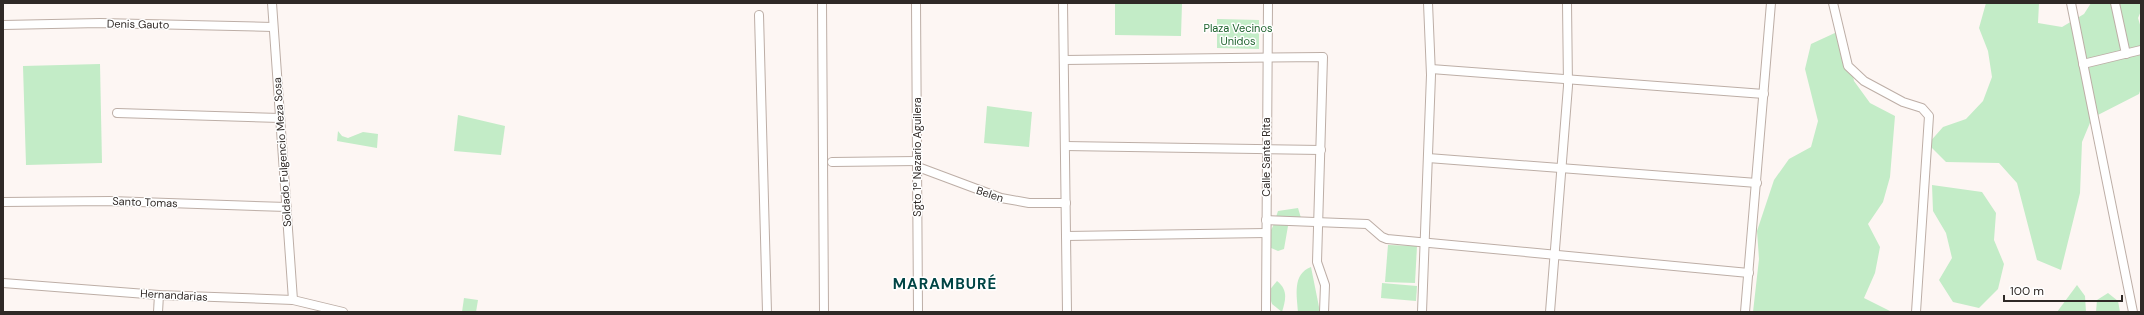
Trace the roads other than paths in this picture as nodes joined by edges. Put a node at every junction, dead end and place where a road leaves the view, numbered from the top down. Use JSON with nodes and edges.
{"nodes":[{"id":1,"x":272,"y":3,"type":"edge"},
{"id":2,"x":822,"y":3,"type":"edge"},
{"id":3,"x":916,"y":3,"type":"edge"},
{"id":4,"x":1063,"y":3,"type":"edge"},
{"id":5,"x":1268,"y":3,"type":"edge"},
{"id":6,"x":1428,"y":3,"type":"edge"},
{"id":7,"x":1567,"y":3,"type":"edge"},
{"id":8,"x":1772,"y":3,"type":"edge"},
{"id":9,"x":1833,"y":3,"type":"edge"},
{"id":10,"x":2071,"y":3,"type":"edge"},
{"id":11,"x":2115,"y":3,"type":"edge"},
{"id":12,"x":759,"y":15,"type":"dead end"},
{"id":13,"x":3,"y":25,"type":"edge"},
{"id":14,"x":273,"y":27,"type":"junction"},
{"id":15,"x":2141,"y":50,"type":"edge"},
{"id":16,"x":2126,"y":54,"type":"junction"},
{"id":17,"x":1267,"y":57,"type":"junction"},
{"id":18,"x":1064,"y":60,"type":"junction"},
{"id":19,"x":2083,"y":64,"type":"junction"},
{"id":20,"x":1431,"y":69,"type":"junction"},
{"id":21,"x":1568,"y":79,"type":"junction"},
{"id":22,"x":1764,"y":94,"type":"junction"},
{"id":23,"x":117,"y":113,"type":"dead end"},
{"id":24,"x":280,"y":118,"type":"junction"},
{"id":25,"x":1065,"y":148,"type":"junction"},
{"id":26,"x":1266,"y":149,"type":"junction"},
{"id":27,"x":1320,"y":150,"type":"junction"},
{"id":28,"x":1428,"y":158,"type":"junction"},
{"id":29,"x":832,"y":162,"type":"dead end"},
{"id":30,"x":917,"y":164,"type":"junction"},
{"id":31,"x":1561,"y":168,"type":"junction"},
{"id":32,"x":1757,"y":182,"type":"junction"},
{"id":33,"x":3,"y":202,"type":"edge"},
{"id":34,"x":1066,"y":203,"type":"junction"},
{"id":35,"x":287,"y":207,"type":"junction"},
{"id":36,"x":1266,"y":220,"type":"junction"},
{"id":37,"x":1318,"y":222,"type":"junction"},
{"id":38,"x":1266,"y":233,"type":"junction"},
{"id":39,"x":1066,"y":236,"type":"junction"},
{"id":40,"x":1425,"y":242,"type":"junction"},
{"id":41,"x":1555,"y":254,"type":"junction"},
{"id":42,"x":1749,"y":272,"type":"junction"},
{"id":43,"x":3,"y":283,"type":"edge"},
{"id":44,"x":159,"y":295,"type":"junction"},
{"id":45,"x":293,"y":300,"type":"junction"},
{"id":46,"x":158,"y":312,"type":"edge"},
{"id":47,"x":343,"y":312,"type":"edge"},
{"id":48,"x":767,"y":312,"type":"edge"},
{"id":49,"x":824,"y":312,"type":"edge"},
{"id":50,"x":918,"y":312,"type":"edge"},
{"id":51,"x":1068,"y":312,"type":"edge"},
{"id":52,"x":1266,"y":312,"type":"edge"},
{"id":53,"x":1324,"y":312,"type":"edge"},
{"id":54,"x":1422,"y":312,"type":"edge"},
{"id":55,"x":1550,"y":312,"type":"edge"},
{"id":56,"x":1745,"y":312,"type":"edge"},
{"id":57,"x":1916,"y":312,"type":"edge"},
{"id":58,"x":2134,"y":312,"type":"edge"}],
"edges":[{"from":1,"to":14,"type":"street","name":"Soldado Fulgencio Meza Sosa"},
{"from":2,"to":49,"type":"street"},
{"from":3,"to":30,"type":"street","name":"Sgto 1º Nazario Aguilera"},
{"from":4,"to":18,"type":"street"},
{"from":5,"to":17,"type":"street","name":"Calle Santa Rita"},
{"from":6,"to":20,"type":"street"},
{"from":7,"to":21,"type":"street"},
{"from":8,"to":22,"type":"street"},
{"from":9,"to":57,"type":"street"},
{"from":10,"to":19,"type":"street"},
{"from":11,"to":16,"type":"street"},
{"from":12,"to":48,"type":"street"},
{"from":13,"to":14,"type":"street","name":"Denis Gauto"},
{"from":14,"to":24,"type":"street","name":"Soldado Fulgencio Meza Sosa"},
{"from":15,"to":16,"type":"street"},
{"from":16,"to":19,"type":"street"},
{"from":17,"to":18,"type":"street"},
{"from":17,"to":26,"type":"street","name":"Calle Santa Rita"},
{"from":17,"to":27,"type":"street"},
{"from":18,"to":25,"type":"street"},
{"from":19,"to":58,"type":"street"},
{"from":20,"to":21,"type":"street"},
{"from":20,"to":28,"type":"street"},
{"from":21,"to":22,"type":"street"},
{"from":21,"to":31,"type":"street"},
{"from":22,"to":32,"type":"street"},
{"from":23,"to":24,"type":"street"},
{"from":24,"to":35,"type":"street","name":"Soldado Fulgencio Meza Sosa"},
{"from":25,"to":26,"type":"street"},
{"from":25,"to":34,"type":"street"},
{"from":26,"to":27,"type":"street"},
{"from":26,"to":36,"type":"street","name":"Calle Santa Rita"},
{"from":27,"to":37,"type":"street"},
{"from":28,"to":31,"type":"street"},
{"from":28,"to":40,"type":"street"},
{"from":29,"to":30,"type":"street"},
{"from":30,"to":34,"type":"street","name":"Belen"},
{"from":30,"to":50,"type":"street","name":"Sgto 1º Nazario Aguilera"},
{"from":31,"to":32,"type":"street"},
{"from":31,"to":41,"type":"street"},
{"from":32,"to":42,"type":"street"},
{"from":33,"to":35,"type":"street","name":"Santo Tomas"},
{"from":34,"to":39,"type":"street"},
{"from":35,"to":45,"type":"street","name":"Soldado Fulgencio Meza Sosa"},
{"from":36,"to":37,"type":"street"},
{"from":36,"to":38,"type":"street","name":"Calle Santa Rita"},
{"from":37,"to":40,"type":"street"},
{"from":37,"to":53,"type":"street"},
{"from":38,"to":39,"type":"street"},
{"from":38,"to":52,"type":"street","name":"Calle Santa Rita"},
{"from":39,"to":51,"type":"street"},
{"from":40,"to":41,"type":"street"},
{"from":40,"to":54,"type":"street"},
{"from":41,"to":42,"type":"street"},
{"from":41,"to":55,"type":"street"},
{"from":42,"to":56,"type":"street"},
{"from":43,"to":44,"type":"street","name":"Hernandarias"},
{"from":44,"to":45,"type":"street","name":"Hernandarias"},
{"from":44,"to":46,"type":"street"},
{"from":45,"to":47,"type":"street","name":"Hernandarias"}]}
